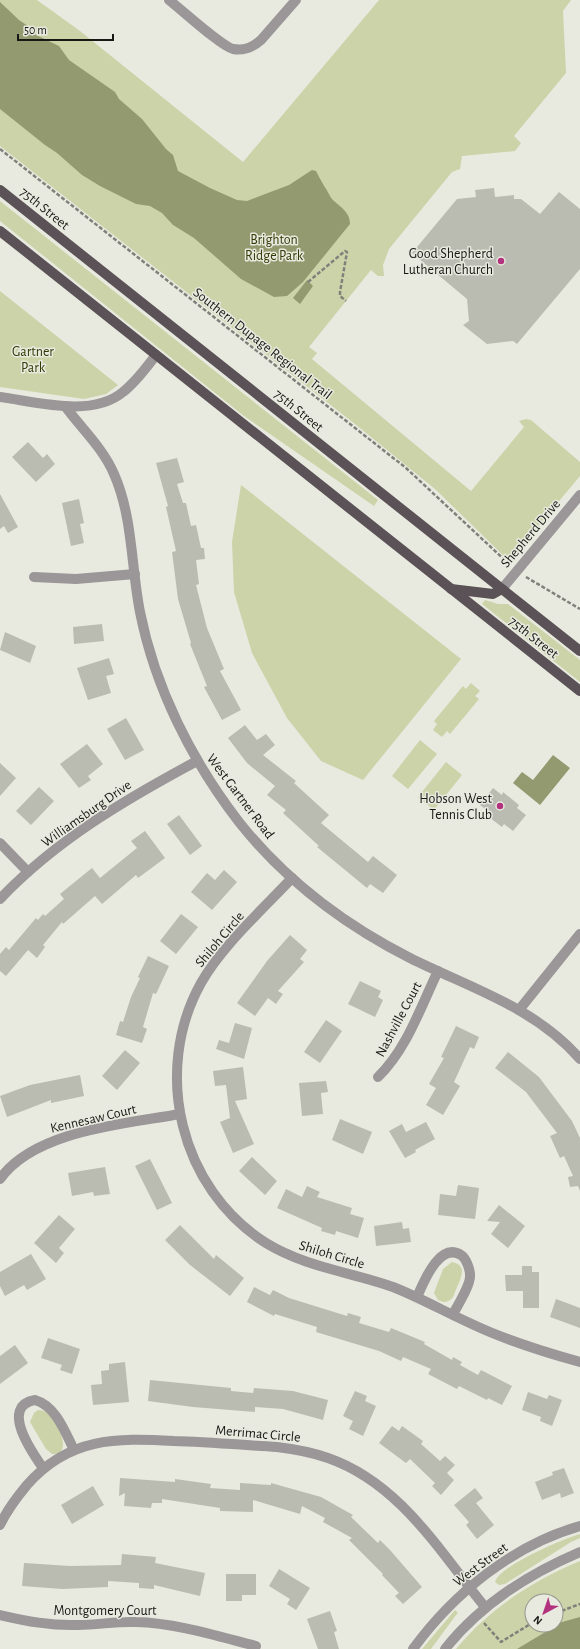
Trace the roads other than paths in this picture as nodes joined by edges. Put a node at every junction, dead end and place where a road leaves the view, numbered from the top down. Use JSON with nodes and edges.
{"nodes":[{"id":1,"x":169,"y":0,"type":"edge"},
{"id":2,"x":296,"y":0,"type":"edge"},
{"id":3,"x":0,"y":190,"type":"edge"},
{"id":4,"x":0,"y":231,"type":"edge"},
{"id":5,"x":156,"y":355,"type":"junction"},
{"id":6,"x":0,"y":396,"type":"edge"},
{"id":7,"x":65,"y":406,"type":"junction"},
{"id":8,"x":580,"y":495,"type":"edge"},
{"id":9,"x":135,"y":574,"type":"junction"},
{"id":10,"x":34,"y":577,"type":"dead end"},
{"id":11,"x":451,"y":589,"type":"junction"},
{"id":12,"x":502,"y":589,"type":"junction"},
{"id":13,"x":580,"y":651,"type":"edge"},
{"id":14,"x":580,"y":692,"type":"edge"},
{"id":15,"x":197,"y":761,"type":"junction"},
{"id":16,"x":0,"y":843,"type":"edge"},
{"id":17,"x":28,"y":872,"type":"junction"},
{"id":18,"x":292,"y":878,"type":"junction"},
{"id":19,"x":0,"y":899,"type":"edge"},
{"id":20,"x":580,"y":934,"type":"edge"},
{"id":21,"x":438,"y":971,"type":"junction"},
{"id":22,"x":519,"y":1010,"type":"junction"},
{"id":23,"x":580,"y":1058,"type":"edge"},
{"id":24,"x":378,"y":1077,"type":"dead end"},
{"id":25,"x":180,"y":1114,"type":"junction"},
{"id":26,"x":0,"y":1179,"type":"edge"},
{"id":27,"x":417,"y":1297,"type":"junction"},
{"id":28,"x":453,"y":1314,"type":"junction"},
{"id":29,"x":580,"y":1362,"type":"edge"},
{"id":30,"x":74,"y":1450,"type":"junction"},
{"id":31,"x":43,"y":1468,"type":"junction"},
{"id":32,"x":0,"y":1525,"type":"edge"},
{"id":33,"x":580,"y":1526,"type":"edge"},
{"id":34,"x":580,"y":1552,"type":"edge"},
{"id":35,"x":469,"y":1587,"type":"junction"},
{"id":36,"x":486,"y":1607,"type":"junction"},
{"id":37,"x":0,"y":1614,"type":"edge"},
{"id":38,"x":256,"y":1646,"type":"dead end"},
{"id":39,"x":413,"y":1649,"type":"edge"},
{"id":40,"x":445,"y":1649,"type":"edge"}],
"edges":[{"from":1,"to":2,"type":"street"},
{"from":3,"to":12,"type":"main road","name":"75th Street"},
{"from":4,"to":5,"type":"main road","name":"75th Street"},
{"from":5,"to":7,"type":"street"},
{"from":5,"to":11,"type":"main road","name":"75th Street"},
{"from":6,"to":7,"type":"street"},
{"from":7,"to":9,"type":"street","name":"West Gartner Road"},
{"from":8,"to":12,"type":"street","name":"Shepherd Drive"},
{"from":9,"to":10,"type":"street"},
{"from":9,"to":15,"type":"street","name":"West Gartner Road"},
{"from":11,"to":12,"type":"main road"},
{"from":11,"to":14,"type":"main road","name":"75th Street"},
{"from":12,"to":13,"type":"main road","name":"75th Street"},
{"from":15,"to":17,"type":"street","name":"Williamsburg Drive"},
{"from":15,"to":18,"type":"street","name":"West Gartner Road"},
{"from":16,"to":17,"type":"street"},
{"from":17,"to":19,"type":"street","name":"Williamsburg Drive"},
{"from":18,"to":21,"type":"street","name":"West Gartner Road"},
{"from":18,"to":25,"type":"street","name":"Shiloh Circle"},
{"from":20,"to":22,"type":"street"},
{"from":21,"to":22,"type":"street","name":"West Gartner Road"},
{"from":21,"to":24,"type":"street","name":"Nashville Court"},
{"from":22,"to":23,"type":"street","name":"West Gartner Road"},
{"from":25,"to":26,"type":"street","name":"Kennesaw Court"},
{"from":25,"to":27,"type":"street","name":"Shiloh Circle"},
{"from":27,"to":28,"type":"street","name":"Shiloh Circle"},
{"from":27,"to":28,"type":"street"},
{"from":28,"to":29,"type":"street","name":"Shiloh Circle"},
{"from":30,"to":31,"type":"street","name":"Merrimac Circle"},
{"from":30,"to":31,"type":"street"},
{"from":30,"to":35,"type":"street","name":"Merrimac Circle"},
{"from":31,"to":32,"type":"street","name":"Merrimac Circle"},
{"from":33,"to":35,"type":"street","name":"West Street"},
{"from":34,"to":36,"type":"street"},
{"from":35,"to":36,"type":"street","name":"Merrimac Circle"},
{"from":35,"to":39,"type":"street","name":"West Street"},
{"from":36,"to":40,"type":"street"},
{"from":37,"to":38,"type":"street","name":"Montgomery Court"}]}
